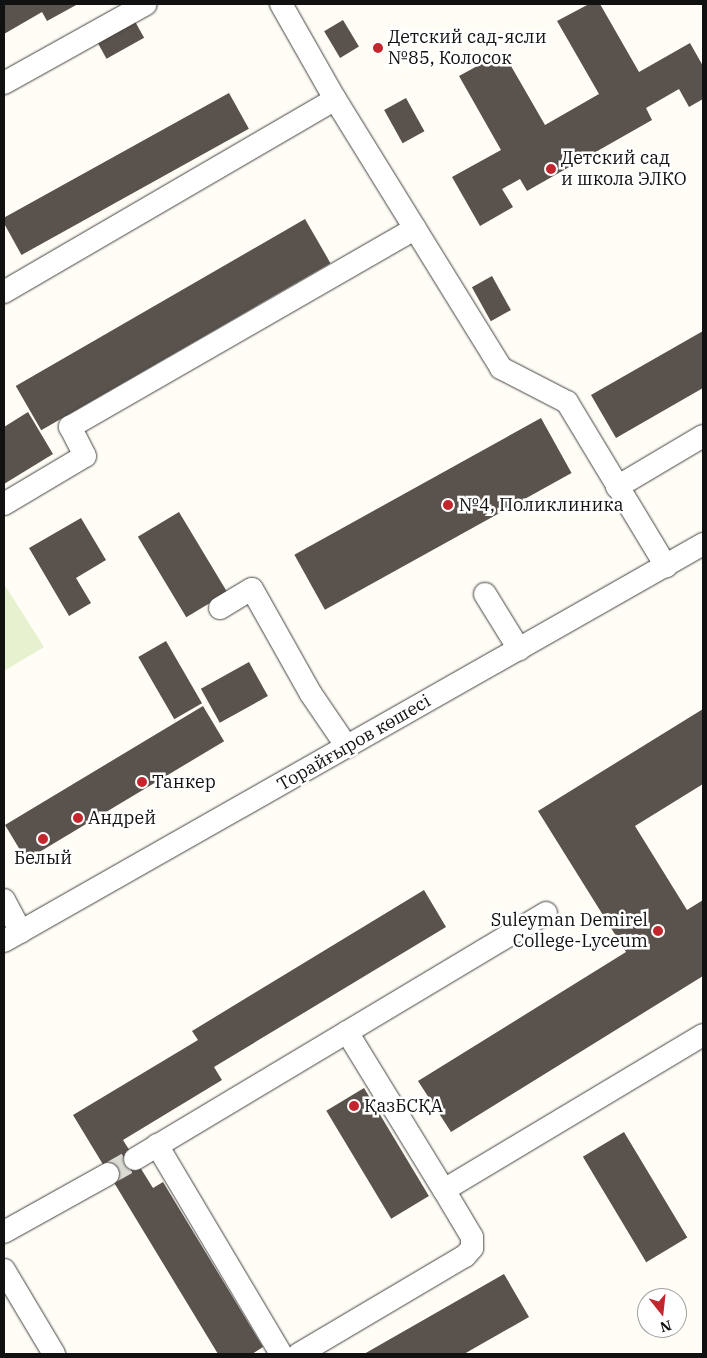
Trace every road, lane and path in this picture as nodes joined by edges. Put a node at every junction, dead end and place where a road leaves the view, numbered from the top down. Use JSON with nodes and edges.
{"nodes":[{"id":1,"x":146,"y":4,"type":"edge"},
{"id":2,"x":281,"y":4,"type":"edge"},
{"id":3,"x":4,"y":83,"type":"edge"},
{"id":4,"x":335,"y":100,"type":"junction"},
{"id":5,"x":415,"y":229,"type":"junction"},
{"id":6,"x":4,"y":292,"type":"edge"},
{"id":7,"x":703,"y":436,"type":"edge"},
{"id":8,"x":617,"y":487,"type":"junction"},
{"id":9,"x":4,"y":504,"type":"edge"},
{"id":10,"x":703,"y":544,"type":"edge"},
{"id":11,"x":666,"y":566,"type":"junction"},
{"id":12,"x":485,"y":594,"type":"dead end"},
{"id":13,"x":220,"y":608,"type":"dead end"},
{"id":14,"x":519,"y":649,"type":"junction"},
{"id":15,"x":347,"y":747,"type":"junction"},
{"id":16,"x":4,"y":900,"type":"edge"},
{"id":17,"x":546,"y":913,"type":"dead end"},
{"id":18,"x":12,"y":937,"type":"edge"},
{"id":19,"x":347,"y":1032,"type":"junction"},
{"id":20,"x":703,"y":1035,"type":"edge"},
{"id":21,"x":157,"y":1145,"type":"junction"},
{"id":22,"x":135,"y":1159,"type":"tunnel mouth"},
{"id":23,"x":108,"y":1174,"type":"tunnel mouth"},
{"id":24,"x":444,"y":1190,"type":"junction"},
{"id":25,"x":4,"y":1232,"type":"edge"},
{"id":26,"x":4,"y":1270,"type":"edge"},
{"id":27,"x":54,"y":1354,"type":"edge"},
{"id":28,"x":280,"y":1354,"type":"edge"},
{"id":29,"x":299,"y":1354,"type":"edge"}],
"edges":[{"from":1,"to":3,"type":"street"},
{"from":2,"to":4,"type":"street"},
{"from":4,"to":5,"type":"street"},
{"from":4,"to":6,"type":"street"},
{"from":5,"to":8,"type":"street"},
{"from":5,"to":9,"type":"street"},
{"from":7,"to":8,"type":"street"},
{"from":8,"to":11,"type":"street"},
{"from":10,"to":11,"type":"street","name":"Торайғыров көшесі"},
{"from":11,"to":14,"type":"street","name":"Торайғыров көшесі"},
{"from":12,"to":14,"type":"street"},
{"from":13,"to":15,"type":"street"},
{"from":14,"to":15,"type":"street","name":"Торайғыров көшесі"},
{"from":15,"to":18,"type":"street","name":"Торайғыров көшесі"},
{"from":16,"to":18,"type":"street"},
{"from":17,"to":19,"type":"street"},
{"from":19,"to":21,"type":"street"},
{"from":19,"to":24,"type":"street"},
{"from":20,"to":24,"type":"street"},
{"from":21,"to":22,"type":"street"},
{"from":21,"to":28,"type":"street"},
{"from":23,"to":25,"type":"street"},
{"from":24,"to":29,"type":"street"},
{"from":26,"to":27,"type":"street"}]}
